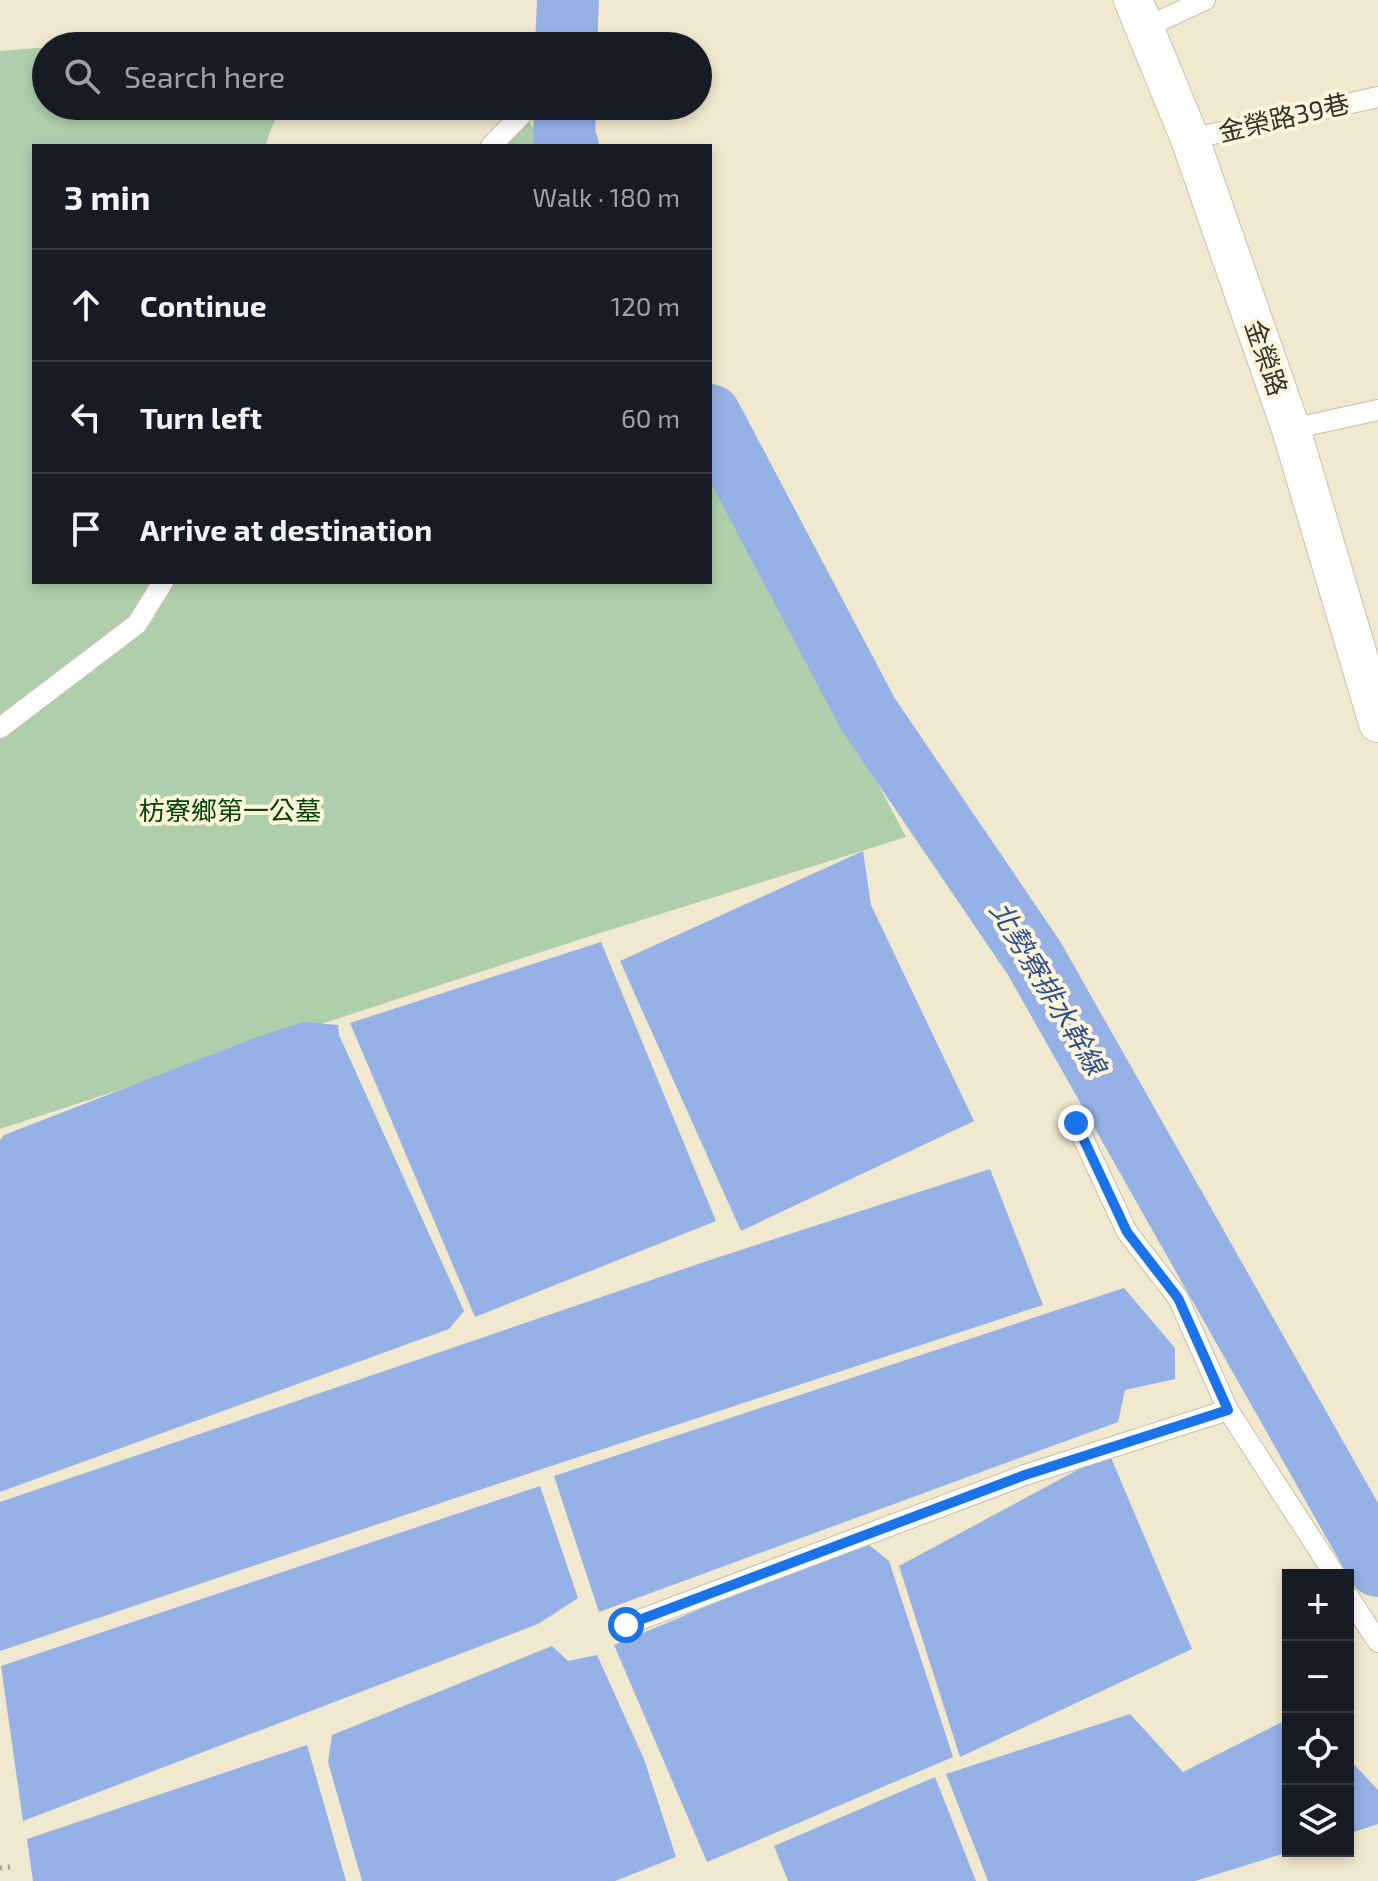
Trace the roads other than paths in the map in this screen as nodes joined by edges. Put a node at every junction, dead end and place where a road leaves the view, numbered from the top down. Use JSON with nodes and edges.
{"nodes":[{"id":1,"x":1205,"y":0,"type":"edge"},
{"id":2,"x":1138,"y":14,"type":"edge"},
{"id":3,"x":1378,"y":97,"type":"edge"},
{"id":4,"x":516,"y":120,"type":"edge"},
{"id":5,"x":1190,"y":139,"type":"junction"},
{"id":6,"x":493,"y":144,"type":"edge"},
{"id":7,"x":1378,"y":410,"type":"edge"},
{"id":8,"x":1291,"y":429,"type":"junction"},
{"id":9,"x":162,"y":584,"type":"edge"},
{"id":10,"x":1378,"y":723,"type":"edge"},
{"id":11,"x":0,"y":728,"type":"edge"},
{"id":12,"x":1076,"y":1123,"type":"dead end"},
{"id":13,"x":1228,"y":1410,"type":"junction"},
{"id":14,"x":1331,"y":1569,"type":"edge"},
{"id":15,"x":1354,"y":1605,"type":"edge"},
{"id":16,"x":626,"y":1625,"type":"dead end"},
{"id":17,"x":1378,"y":1642,"type":"edge"}],
"edges":[{"from":1,"to":2,"type":"lane"},
{"from":2,"to":5,"type":"street","name":"金榮路"},
{"from":3,"to":5,"type":"lane","name":"金榮路39巷"},
{"from":4,"to":6,"type":"lane"},
{"from":5,"to":8,"type":"street","name":"金榮路"},
{"from":7,"to":8,"type":"lane"},
{"from":8,"to":10,"type":"street","name":"金榮路"},
{"from":9,"to":11,"type":"lane"},
{"from":12,"to":13,"type":"lane"},
{"from":13,"to":14,"type":"lane"},
{"from":13,"to":16,"type":"lane"},
{"from":15,"to":17,"type":"lane"}]}
